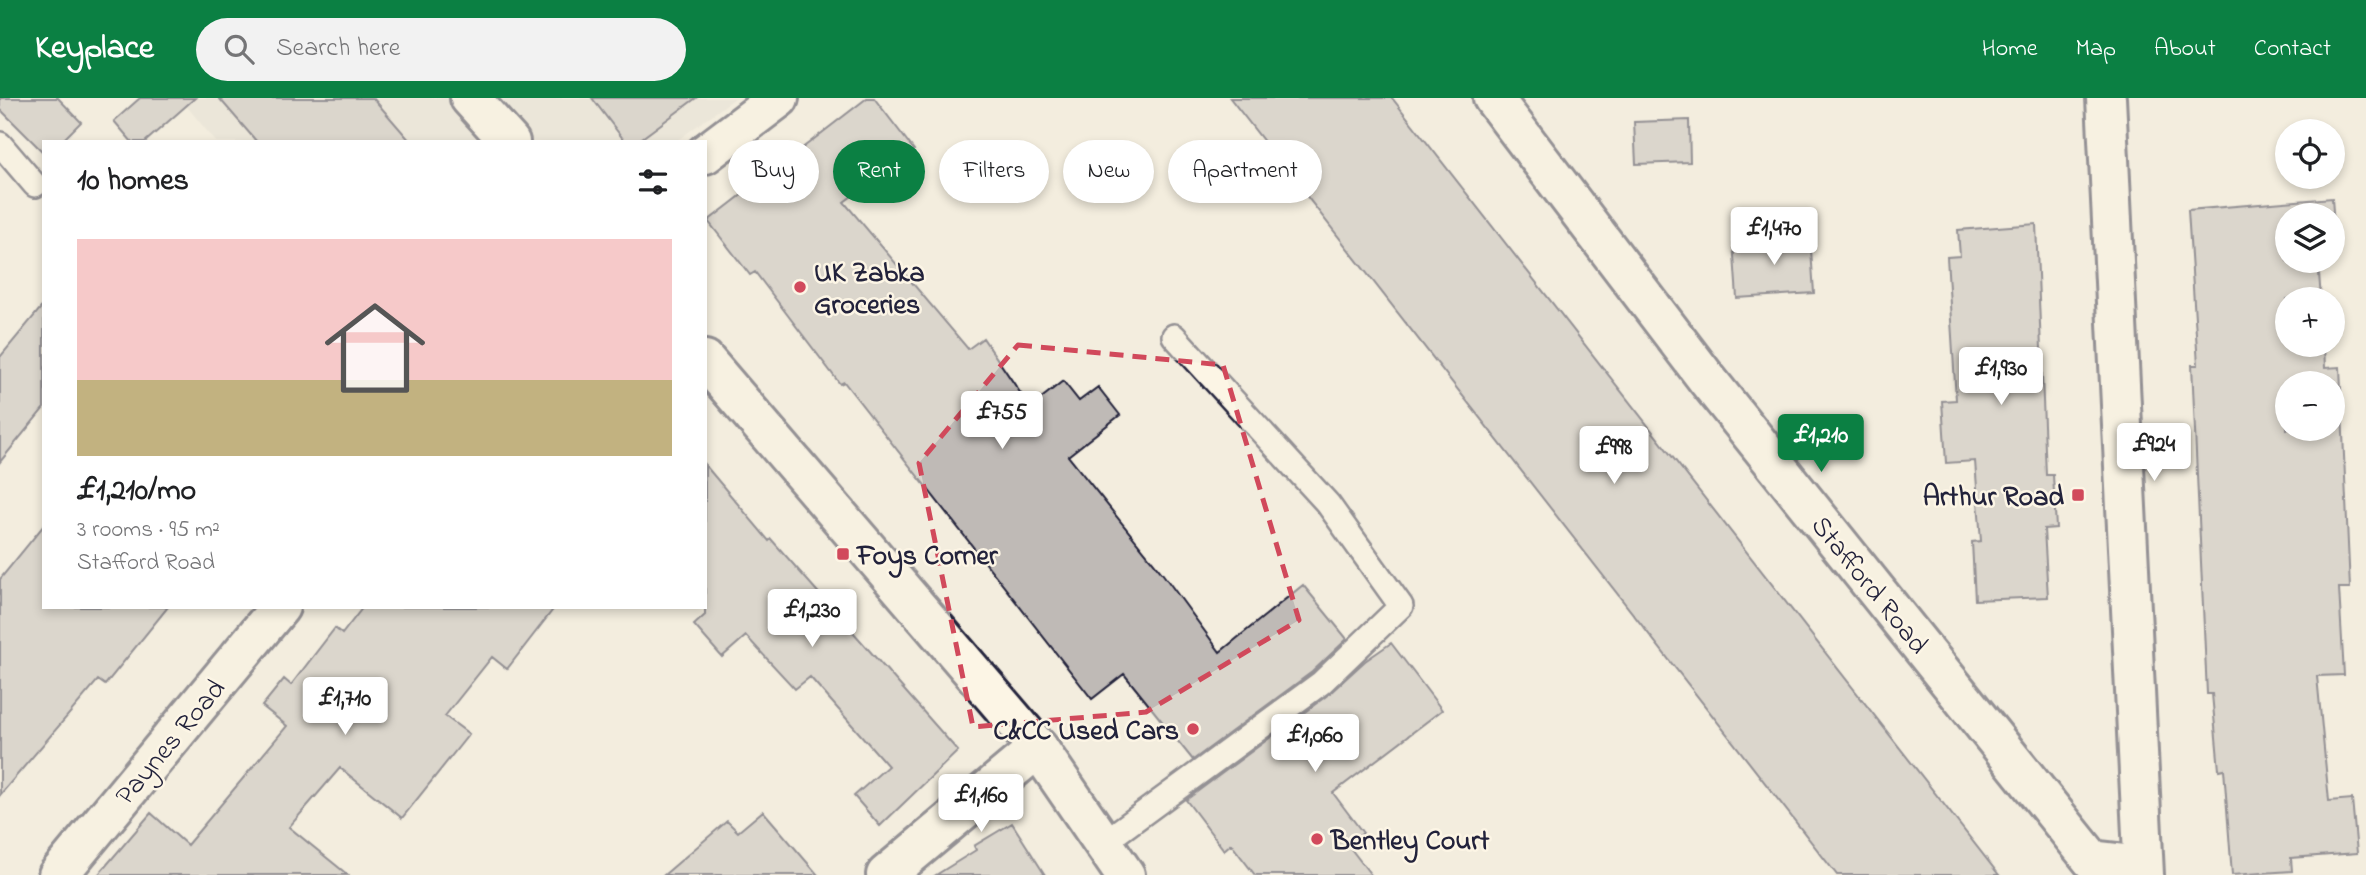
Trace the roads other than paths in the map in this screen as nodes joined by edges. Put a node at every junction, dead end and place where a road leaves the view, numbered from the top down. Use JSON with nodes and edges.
{"nodes":[{"id":1,"x":470,"y":98,"type":"edge"},
{"id":2,"x":779,"y":98,"type":"edge"},
{"id":3,"x":1493,"y":98,"type":"edge"},
{"id":4,"x":2106,"y":98,"type":"edge"},
{"id":5,"x":508,"y":140,"type":"edge"},
{"id":6,"x":0,"y":144,"type":"edge"},
{"id":7,"x":707,"y":152,"type":"edge"},
{"id":8,"x":35,"y":185,"type":"dead end"},
{"id":9,"x":1174,"y":336,"type":"dead end"},
{"id":10,"x":707,"y":362,"type":"edge"},
{"id":11,"x":278,"y":609,"type":"edge"},
{"id":12,"x":1038,"y":748,"type":"junction"},
{"id":13,"x":1103,"y":843,"type":"junction"},
{"id":14,"x":2144,"y":871,"type":"edge"},
{"id":15,"x":58,"y":875,"type":"edge"},
{"id":16,"x":886,"y":875,"type":"edge"},
{"id":17,"x":1125,"y":875,"type":"edge"}],
"edges":[{"from":1,"to":5,"type":"street"},
{"from":2,"to":7,"type":"street"},
{"from":3,"to":14,"type":"street","name":"Stafford Road"},
{"from":4,"to":14,"type":"street"},
{"from":6,"to":8,"type":"lane"},
{"from":9,"to":13,"type":"lane"},
{"from":10,"to":12,"type":"street"},
{"from":11,"to":15,"type":"street","name":"Paynes Road"},
{"from":12,"to":13,"type":"street"},
{"from":12,"to":16,"type":"street"},
{"from":13,"to":17,"type":"street"}]}
